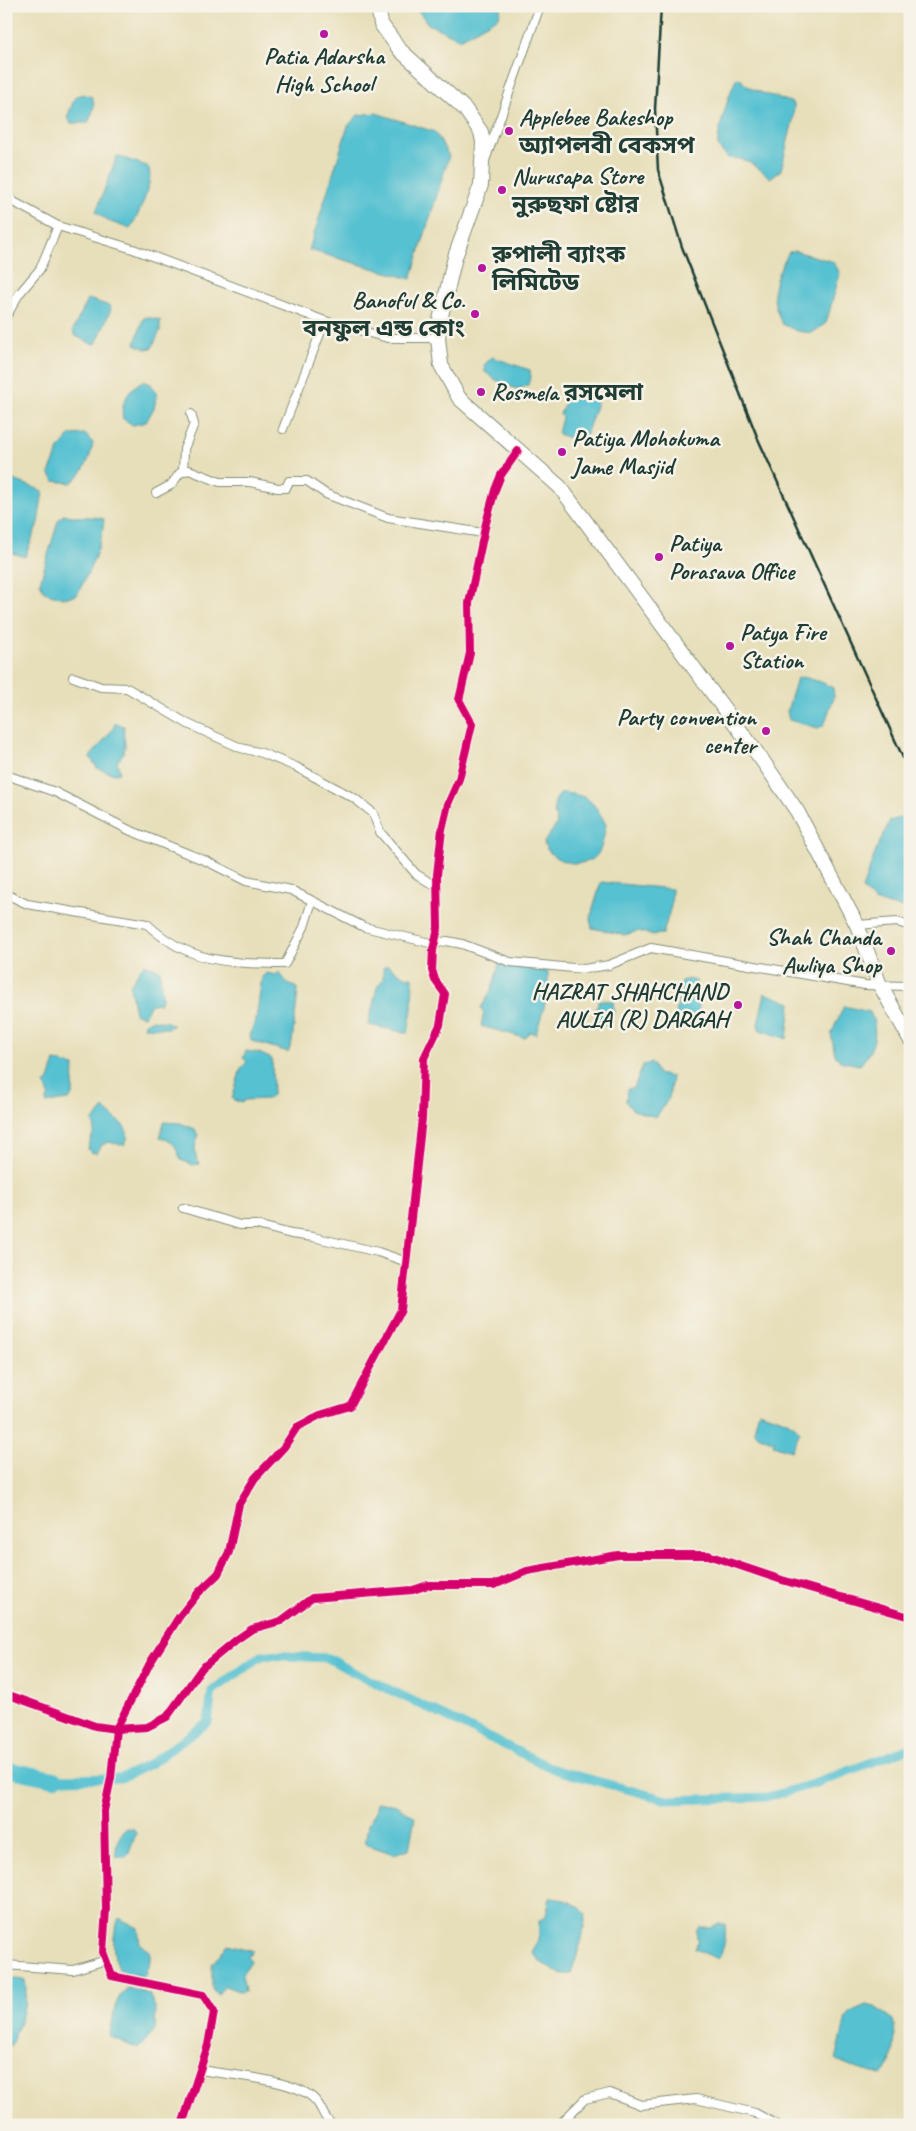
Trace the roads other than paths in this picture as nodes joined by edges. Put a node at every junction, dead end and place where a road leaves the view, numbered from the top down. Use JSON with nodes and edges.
{"nodes":[{"id":1,"x":378,"y":6,"type":"edge"},
{"id":2,"x":540,"y":6,"type":"edge"},
{"id":3,"x":483,"y":167,"type":"junction"},
{"id":4,"x":6,"y":185,"type":"edge"},
{"id":5,"x":58,"y":226,"type":"junction"},
{"id":6,"x":6,"y":317,"type":"edge"},
{"id":7,"x":325,"y":321,"type":"junction"},
{"id":8,"x":438,"y":338,"type":"junction"},
{"id":9,"x":191,"y":414,"type":"dead end"},
{"id":10,"x":283,"y":429,"type":"dead end"},
{"id":11,"x":518,"y":451,"type":"junction"},
{"id":12,"x":183,"y":472,"type":"junction"},
{"id":13,"x":156,"y":493,"type":"dead end"},
{"id":14,"x":483,"y":533,"type":"junction"},
{"id":15,"x":73,"y":678,"type":"dead end"},
{"id":16,"x":6,"y":775,"type":"edge"},
{"id":17,"x":437,"y":887,"type":"junction"},
{"id":18,"x":6,"y":894,"type":"edge"},
{"id":19,"x":312,"y":901,"type":"junction"},
{"id":20,"x":857,"y":925,"type":"junction"},
{"id":21,"x":910,"y":926,"type":"edge"},
{"id":22,"x":434,"y":944,"type":"junction"},
{"id":23,"x":880,"y":985,"type":"junction"},
{"id":24,"x":910,"y":986,"type":"edge"},
{"id":25,"x":910,"y":1039,"type":"edge"},
{"id":26,"x":183,"y":1208,"type":"dead end"},
{"id":27,"x":408,"y":1262,"type":"junction"},
{"id":28,"x":910,"y":1617,"type":"edge"},
{"id":29,"x":6,"y":1694,"type":"edge"},
{"id":30,"x":116,"y":1729,"type":"junction"},
{"id":31,"x":106,"y":1960,"type":"junction"},
{"id":32,"x":6,"y":1965,"type":"edge"},
{"id":33,"x":200,"y":2070,"type":"junction"},
{"id":34,"x":182,"y":2125,"type":"edge"},
{"id":35,"x":332,"y":2125,"type":"edge"},
{"id":36,"x":559,"y":2125,"type":"edge"},
{"id":37,"x":776,"y":2125,"type":"edge"}],
"edges":[{"from":1,"to":3,"type":"highway"},
{"from":2,"to":3,"type":"street"},
{"from":3,"to":8,"type":"highway"},
{"from":4,"to":5,"type":"street"},
{"from":5,"to":6,"type":"street"},
{"from":5,"to":7,"type":"street"},
{"from":7,"to":8,"type":"street"},
{"from":7,"to":10,"type":"street"},
{"from":8,"to":11,"type":"highway"},
{"from":9,"to":12,"type":"street"},
{"from":11,"to":14,"type":"street"},
{"from":11,"to":20,"type":"highway"},
{"from":12,"to":13,"type":"street"},
{"from":12,"to":14,"type":"street"},
{"from":14,"to":17,"type":"street"},
{"from":15,"to":17,"type":"street"},
{"from":16,"to":19,"type":"street"},
{"from":17,"to":22,"type":"street"},
{"from":18,"to":19,"type":"street"},
{"from":19,"to":22,"type":"street"},
{"from":20,"to":21,"type":"street"},
{"from":20,"to":23,"type":"highway"},
{"from":22,"to":23,"type":"street"},
{"from":22,"to":27,"type":"street"},
{"from":23,"to":24,"type":"street"},
{"from":23,"to":25,"type":"highway"},
{"from":26,"to":27,"type":"street"},
{"from":27,"to":30,"type":"street"},
{"from":28,"to":30,"type":"street"},
{"from":29,"to":30,"type":"street"},
{"from":30,"to":31,"type":"street"},
{"from":31,"to":32,"type":"street"},
{"from":31,"to":33,"type":"street"},
{"from":33,"to":34,"type":"street"},
{"from":33,"to":35,"type":"street"},
{"from":36,"to":37,"type":"street"}]}
